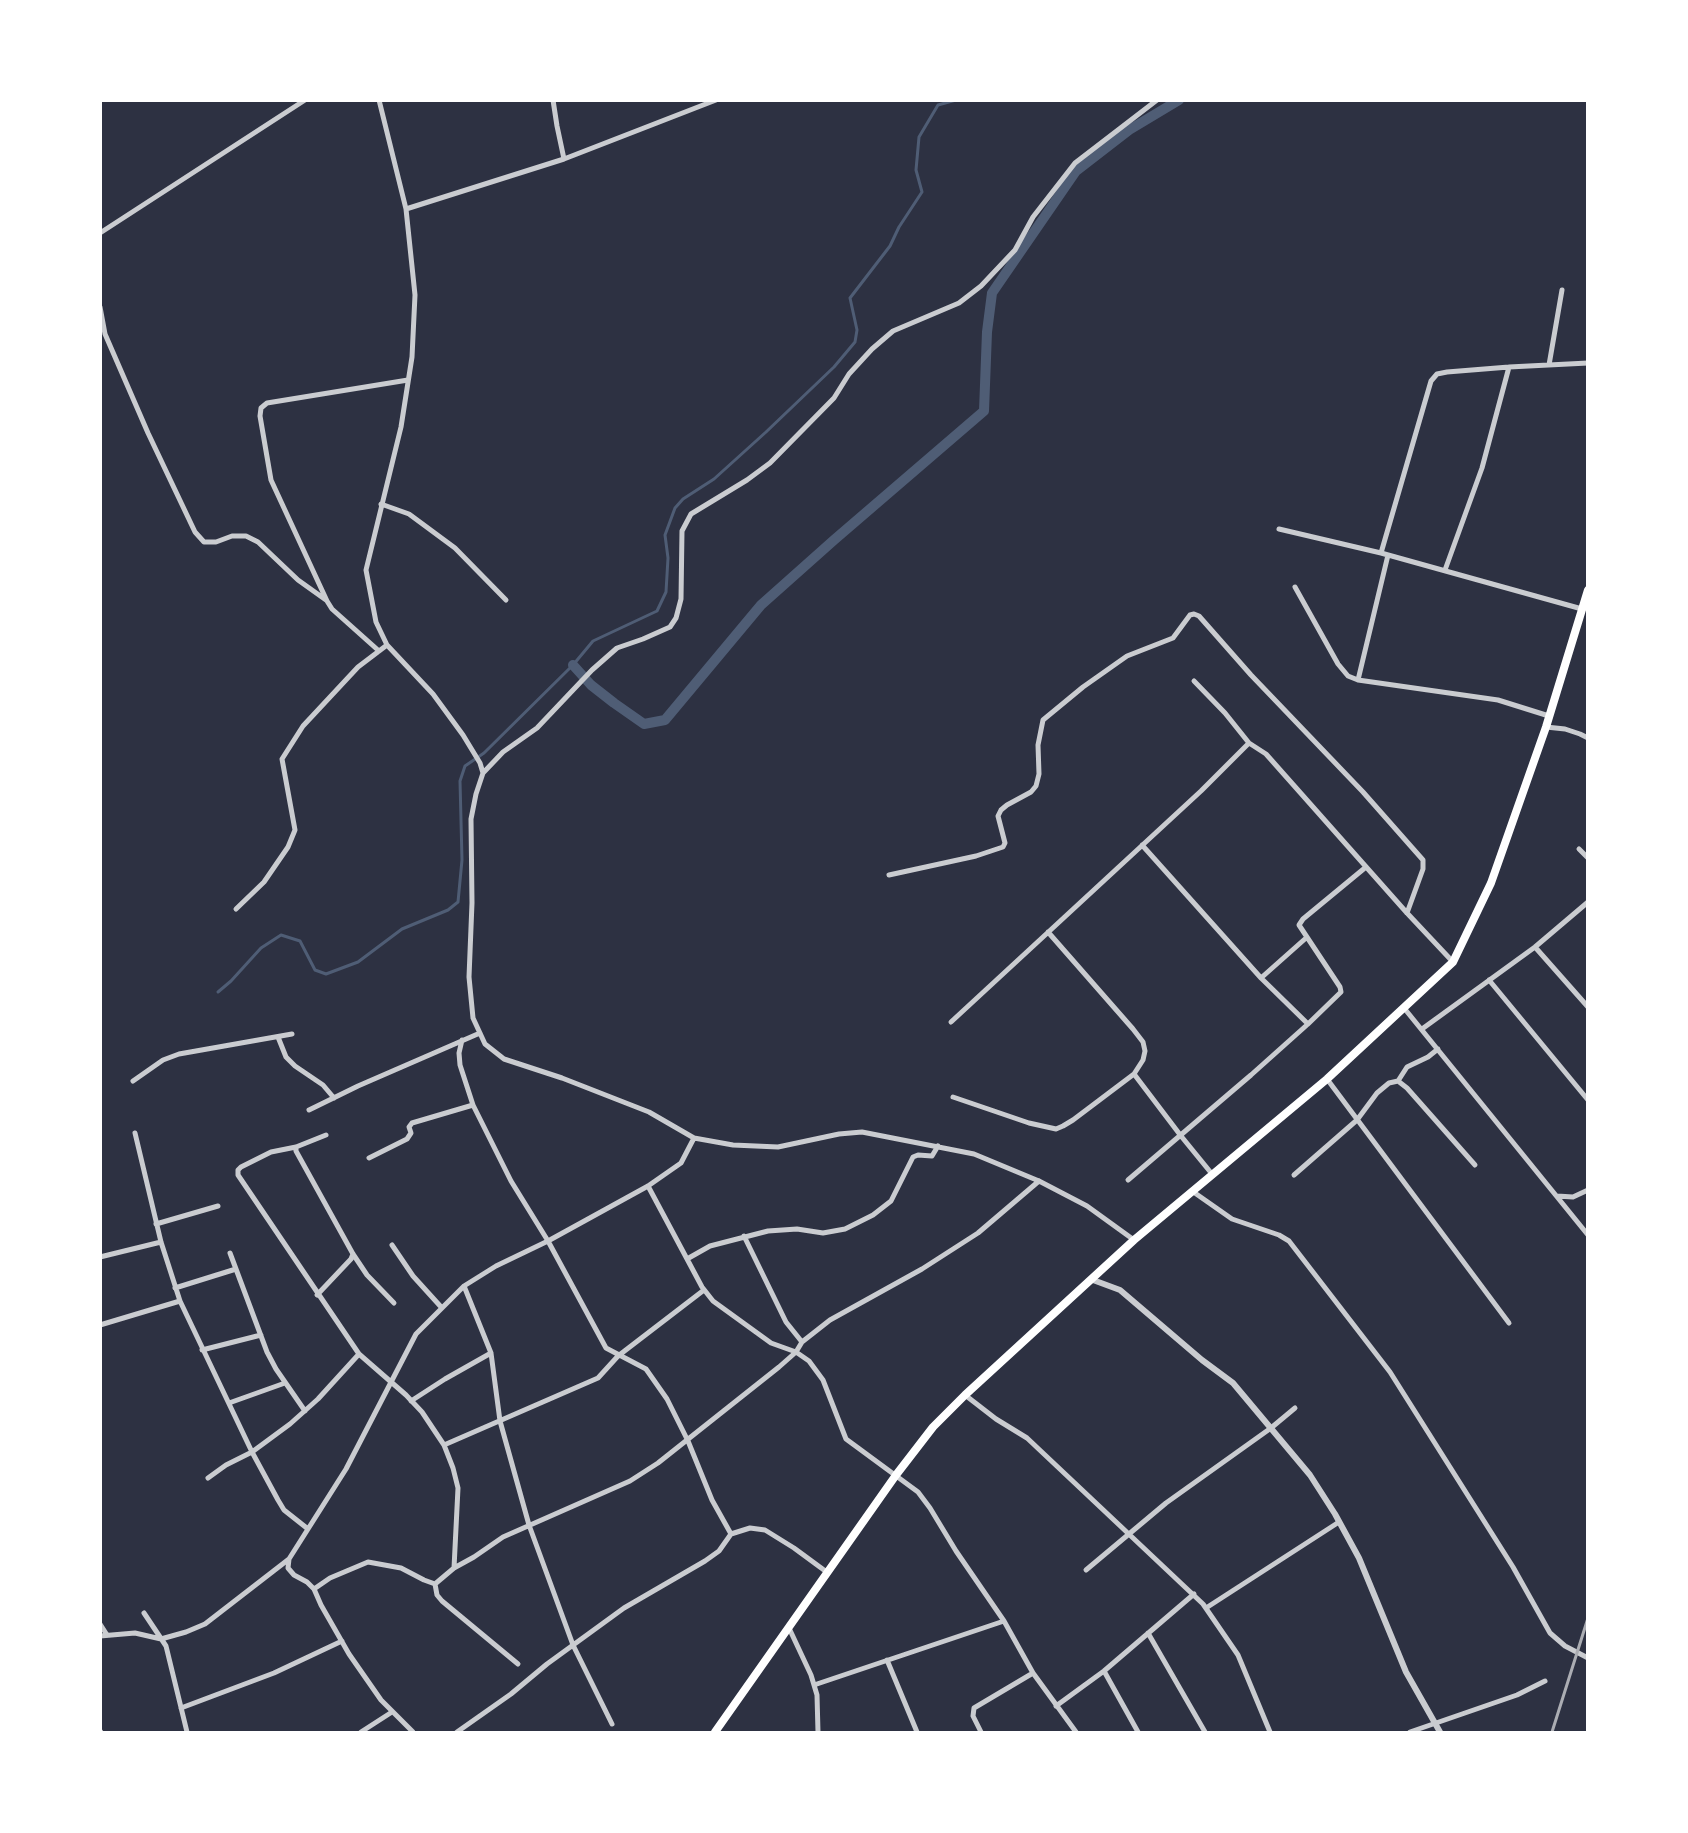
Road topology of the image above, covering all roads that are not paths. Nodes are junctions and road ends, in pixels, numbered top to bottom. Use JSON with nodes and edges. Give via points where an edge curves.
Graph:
{"nodes":[{"id":1,"x":305,"y":100,"type":"edge"},
{"id":2,"x":379,"y":100,"type":"edge"},
{"id":3,"x":554,"y":100,"type":"edge"},
{"id":4,"x":716,"y":100,"type":"edge"},
{"id":5,"x":1157,"y":100,"type":"edge"},
{"id":6,"x":564,"y":159,"type":"junction"},
{"id":7,"x":406,"y":209,"type":"junction"},
{"id":8,"x":100,"y":233,"type":"edge"},
{"id":9,"x":1562,"y":290,"type":"dead end"},
{"id":10,"x":100,"y":307,"type":"edge"},
{"id":11,"x":1587,"y":363,"type":"edge"},
{"id":12,"x":1549,"y":365,"type":"junction"},
{"id":13,"x":1509,"y":367,"type":"junction"},
{"id":14,"x":408,"y":380,"type":"junction"},
{"id":15,"x":381,"y":504,"type":"junction"},
{"id":16,"x":1280,"y":529,"type":"dead end"},
{"id":17,"x":1381,"y":553,"type":"junction"},
{"id":18,"x":1388,"y":555,"type":"junction"},
{"id":19,"x":1445,"y":570,"type":"junction"},
{"id":20,"x":1295,"y":587,"type":"dead end"},
{"id":21,"x":1587,"y":590,"type":"edge"},
{"id":22,"x":506,"y":600,"type":"dead end"},
{"id":23,"x":327,"y":601,"type":"junction"},
{"id":24,"x":1582,"y":609,"type":"junction"},
{"id":25,"x":387,"y":645,"type":"junction"},
{"id":26,"x":379,"y":651,"type":"junction"},
{"id":27,"x":1358,"y":680,"type":"junction"},
{"id":28,"x":1194,"y":681,"type":"dead end"},
{"id":29,"x":1549,"y":716,"type":"junction"},
{"id":30,"x":1546,"y":727,"type":"junction"},
{"id":31,"x":1587,"y":738,"type":"edge"},
{"id":32,"x":1249,"y":743,"type":"junction"},
{"id":33,"x":483,"y":773,"type":"junction"},
{"id":34,"x":1142,"y":845,"type":"junction"},
{"id":35,"x":1579,"y":849,"type":"dead end"},
{"id":36,"x":1587,"y":858,"type":"edge"},
{"id":37,"x":1366,"y":867,"type":"junction"},
{"id":38,"x":889,"y":875,"type":"dead end"},
{"id":39,"x":1587,"y":902,"type":"edge"},
{"id":40,"x":236,"y":909,"type":"dead end"},
{"id":41,"x":1407,"y":913,"type":"junction"},
{"id":42,"x":1048,"y":932,"type":"junction"},
{"id":43,"x":1306,"y":938,"type":"junction"},
{"id":44,"x":1535,"y":947,"type":"junction"},
{"id":45,"x":1453,"y":962,"type":"junction"},
{"id":46,"x":1261,"y":978,"type":"junction"},
{"id":47,"x":1489,"y":980,"type":"junction"},
{"id":48,"x":1404,"y":1008,"type":"junction"},
{"id":49,"x":1587,"y":1008,"type":"edge"},
{"id":50,"x":951,"y":1022,"type":"dead end"},
{"id":51,"x":1308,"y":1024,"type":"junction"},
{"id":52,"x":1422,"y":1029,"type":"junction"},
{"id":53,"x":480,"y":1033,"type":"junction"},
{"id":54,"x":292,"y":1034,"type":"dead end"},
{"id":55,"x":278,"y":1037,"type":"junction"},
{"id":56,"x":462,"y":1040,"type":"junction"},
{"id":57,"x":1438,"y":1049,"type":"junction"},
{"id":58,"x":1134,"y":1074,"type":"junction"},
{"id":59,"x":1327,"y":1079,"type":"junction"},
{"id":60,"x":1398,"y":1081,"type":"junction"},
{"id":61,"x":133,"y":1082,"type":"dead end"},
{"id":62,"x":953,"y":1097,"type":"dead end"},
{"id":63,"x":334,"y":1098,"type":"junction"},
{"id":64,"x":1587,"y":1100,"type":"edge"},
{"id":65,"x":473,"y":1105,"type":"junction"},
{"id":66,"x":309,"y":1110,"type":"dead end"},
{"id":67,"x":1357,"y":1120,"type":"junction"},
{"id":68,"x":135,"y":1133,"type":"dead end"},
{"id":69,"x":326,"y":1134,"type":"dead end"},
{"id":70,"x":1181,"y":1136,"type":"junction"},
{"id":71,"x":694,"y":1138,"type":"junction"},
{"id":72,"x":938,"y":1146,"type":"junction"},
{"id":73,"x":296,"y":1147,"type":"junction"},
{"id":74,"x":369,"y":1158,"type":"dead end"},
{"id":75,"x":1474,"y":1165,"type":"dead end"},
{"id":76,"x":1212,"y":1174,"type":"junction"},
{"id":77,"x":1294,"y":1175,"type":"dead end"},
{"id":78,"x":1128,"y":1180,"type":"dead end"},
{"id":79,"x":1039,"y":1181,"type":"junction"},
{"id":80,"x":648,"y":1186,"type":"junction"},
{"id":81,"x":1587,"y":1190,"type":"edge"},
{"id":82,"x":1192,"y":1191,"type":"junction"},
{"id":83,"x":1557,"y":1196,"type":"junction"},
{"id":84,"x":218,"y":1206,"type":"dead end"},
{"id":85,"x":156,"y":1224,"type":"junction"},
{"id":86,"x":1587,"y":1235,"type":"edge"},
{"id":87,"x":744,"y":1236,"type":"junction"},
{"id":88,"x":1134,"y":1240,"type":"junction"},
{"id":89,"x":548,"y":1241,"type":"junction"},
{"id":90,"x":160,"y":1242,"type":"junction"},
{"id":91,"x":392,"y":1245,"type":"dead end"},
{"id":92,"x":230,"y":1253,"type":"dead end"},
{"id":93,"x":353,"y":1254,"type":"junction"},
{"id":94,"x":100,"y":1257,"type":"edge"},
{"id":95,"x":687,"y":1259,"type":"junction"},
{"id":96,"x":236,"y":1269,"type":"junction"},
{"id":97,"x":1093,"y":1280,"type":"junction"},
{"id":98,"x":464,"y":1286,"type":"junction"},
{"id":99,"x":175,"y":1288,"type":"junction"},
{"id":100,"x":704,"y":1290,"type":"junction"},
{"id":101,"x":317,"y":1295,"type":"junction"},
{"id":102,"x":180,"y":1301,"type":"junction"},
{"id":103,"x":394,"y":1303,"type":"dead end"},
{"id":104,"x":442,"y":1308,"type":"junction"},
{"id":105,"x":1509,"y":1323,"type":"dead end"},
{"id":106,"x":100,"y":1325,"type":"edge"},
{"id":107,"x":261,"y":1335,"type":"junction"},
{"id":108,"x":802,"y":1342,"type":"junction"},
{"id":109,"x":202,"y":1350,"type":"junction"},
{"id":110,"x":796,"y":1352,"type":"junction"},
{"id":111,"x":491,"y":1353,"type":"junction"},
{"id":112,"x":359,"y":1354,"type":"junction"},
{"id":113,"x":618,"y":1356,"type":"junction"},
{"id":114,"x":392,"y":1382,"type":"junction"},
{"id":115,"x":285,"y":1383,"type":"junction"},
{"id":116,"x":965,"y":1395,"type":"junction"},
{"id":117,"x":411,"y":1401,"type":"junction"},
{"id":118,"x":229,"y":1403,"type":"junction"},
{"id":119,"x":1295,"y":1408,"type":"dead end"},
{"id":120,"x":305,"y":1411,"type":"junction"},
{"id":121,"x":500,"y":1421,"type":"junction"},
{"id":122,"x":1271,"y":1428,"type":"junction"},
{"id":123,"x":688,"y":1441,"type":"junction"},
{"id":124,"x":444,"y":1445,"type":"junction"},
{"id":125,"x":252,"y":1452,"type":"junction"},
{"id":126,"x":896,"y":1475,"type":"junction"},
{"id":127,"x":208,"y":1478,"type":"dead end"},
{"id":128,"x":1339,"y":1522,"type":"junction"},
{"id":129,"x":529,"y":1525,"type":"junction"},
{"id":130,"x":308,"y":1529,"type":"junction"},
{"id":131,"x":731,"y":1534,"type":"junction"},
{"id":132,"x":1131,"y":1534,"type":"junction"},
{"id":133,"x":289,"y":1558,"type":"junction"},
{"id":134,"x":454,"y":1568,"type":"junction"},
{"id":135,"x":1086,"y":1570,"type":"dead end"},
{"id":136,"x":828,"y":1573,"type":"junction"},
{"id":137,"x":435,"y":1584,"type":"junction"},
{"id":138,"x":314,"y":1589,"type":"junction"},
{"id":139,"x":1194,"y":1594,"type":"junction"},
{"id":140,"x":1206,"y":1608,"type":"junction"},
{"id":141,"x":144,"y":1613,"type":"dead end"},
{"id":142,"x":1004,"y":1621,"type":"junction"},
{"id":143,"x":100,"y":1624,"type":"edge"},
{"id":144,"x":789,"y":1628,"type":"junction"},
{"id":145,"x":1148,"y":1633,"type":"junction"},
{"id":146,"x":104,"y":1636,"type":"edge"},
{"id":147,"x":161,"y":1639,"type":"junction"},
{"id":148,"x":342,"y":1641,"type":"junction"},
{"id":149,"x":573,"y":1646,"type":"junction"},
{"id":150,"x":1587,"y":1658,"type":"edge"},
{"id":151,"x":887,"y":1660,"type":"junction"},
{"id":152,"x":518,"y":1664,"type":"dead end"},
{"id":153,"x":1104,"y":1671,"type":"junction"},
{"id":154,"x":1033,"y":1673,"type":"junction"},
{"id":155,"x":1545,"y":1681,"type":"dead end"},
{"id":156,"x":814,"y":1685,"type":"junction"},
{"id":157,"x":1056,"y":1706,"type":"junction"},
{"id":158,"x":181,"y":1708,"type":"junction"},
{"id":159,"x":392,"y":1712,"type":"junction"},
{"id":160,"x":612,"y":1724,"type":"dead end"},
{"id":161,"x":1435,"y":1724,"type":"junction"},
{"id":162,"x":187,"y":1732,"type":"edge"},
{"id":163,"x":361,"y":1732,"type":"edge"},
{"id":164,"x":413,"y":1732,"type":"edge"},
{"id":165,"x":457,"y":1732,"type":"edge"},
{"id":166,"x":715,"y":1732,"type":"edge"},
{"id":167,"x":818,"y":1732,"type":"edge"},
{"id":168,"x":917,"y":1732,"type":"edge"},
{"id":169,"x":981,"y":1732,"type":"edge"},
{"id":170,"x":1076,"y":1732,"type":"edge"},
{"id":171,"x":1138,"y":1732,"type":"edge"},
{"id":172,"x":1205,"y":1732,"type":"edge"},
{"id":173,"x":1270,"y":1732,"type":"edge"},
{"id":174,"x":1410,"y":1732,"type":"edge"},
{"id":175,"x":1440,"y":1732,"type":"edge"}],
"edges":[{"from":1,"to":8,"type":"street"},
{"from":2,"to":7,"type":"street"},
{"from":3,"to":6,"type":"street"},
{"from":4,"to":6,"type":"street"},
{"from":5,"to":33,"type":"street","via":[[1075,163],[1034,217],[1015,250],[981,286],[959,303],[893,331],[872,349],[834,398],[770,463],[691,514],[682,531],[681,599],[670,627],[618,648],[537,728],[503,752]]},
{"from":6,"to":7,"type":"street"},
{"from":7,"to":14,"type":"street","via":[[415,296]]},
{"from":9,"to":12,"type":"street"},
{"from":10,"to":23,"type":"street","via":[[105,334],[195,532],[204,542],[246,536],[258,542]]},
{"from":11,"to":12,"type":"street"},
{"from":12,"to":13,"type":"street"},
{"from":13,"to":17,"type":"street","via":[[1447,372],[1437,374],[1431,381]]},
{"from":13,"to":19,"type":"street","via":[[1482,468]]},
{"from":14,"to":15,"type":"street"},
{"from":14,"to":23,"type":"street","via":[[267,402],[261,408],[271,480]]},
{"from":15,"to":22,"type":"street","via":[[409,514],[455,548]]},
{"from":15,"to":25,"type":"street","via":[[366,570],[376,622]]},
{"from":16,"to":17,"type":"street"},
{"from":17,"to":18,"type":"street"},
{"from":18,"to":19,"type":"street"},
{"from":18,"to":27,"type":"street"},
{"from":19,"to":24,"type":"street"},
{"from":20,"to":27,"type":"street","via":[[1338,664],[1348,676]]},
{"from":21,"to":24,"type":"highway"},
{"from":23,"to":26,"type":"street"},
{"from":24,"to":29,"type":"highway"},
{"from":25,"to":26,"type":"street"},
{"from":25,"to":33,"type":"street","via":[[433,694],[471,748]]},
{"from":26,"to":40,"type":"street","via":[[358,667],[303,726],[282,759],[295,830],[264,882]]},
{"from":27,"to":29,"type":"street","via":[[1498,700]]},
{"from":28,"to":32,"type":"street"},
{"from":29,"to":30,"type":"highway"},
{"from":30,"to":31,"type":"street"},
{"from":30,"to":45,"type":"highway","via":[[1491,883]]},
{"from":32,"to":34,"type":"street"},
{"from":32,"to":37,"type":"street","via":[[1266,754]]},
{"from":33,"to":53,"type":"street","via":[[471,819],[469,977],[473,1018]]},
{"from":34,"to":42,"type":"street"},
{"from":34,"to":46,"type":"street"},
{"from":35,"to":36,"type":"street"},
{"from":37,"to":41,"type":"street"},
{"from":37,"to":43,"type":"street","via":[[1302,919],[1299,925]]},
{"from":38,"to":41,"type":"street","via":[[1003,848],[998,816],[1007,804],[1036,786],[1043,720],[1127,656],[1173,638],[1194,614],[1422,860],[1423,869]]},
{"from":39,"to":44,"type":"street"},
{"from":41,"to":45,"type":"street"},
{"from":42,"to":50,"type":"street"},
{"from":42,"to":58,"type":"street","via":[[1143,1042],[1143,1060]]},
{"from":43,"to":46,"type":"street"},
{"from":43,"to":51,"type":"street","via":[[1341,992]]},
{"from":44,"to":47,"type":"street"},
{"from":44,"to":49,"type":"street"},
{"from":45,"to":48,"type":"highway"},
{"from":46,"to":51,"type":"street"},
{"from":47,"to":52,"type":"street"},
{"from":47,"to":64,"type":"street"},
{"from":48,"to":52,"type":"street"},
{"from":48,"to":59,"type":"highway"},
{"from":51,"to":70,"type":"street"},
{"from":52,"to":57,"type":"street"},
{"from":53,"to":56,"type":"street"},
{"from":53,"to":71,"type":"street","via":[[485,1044],[504,1059],[649,1112]]},
{"from":54,"to":55,"type":"street"},
{"from":55,"to":61,"type":"street","via":[[179,1054],[163,1060]]},
{"from":55,"to":63,"type":"street","via":[[286,1057],[323,1084]]},
{"from":56,"to":63,"type":"street"},
{"from":56,"to":65,"type":"street","via":[[460,1065]]},
{"from":57,"to":60,"type":"street","via":[[1407,1067]]},
{"from":57,"to":83,"type":"street"},
{"from":58,"to":62,"type":"street","via":[[1056,1129]]},
{"from":58,"to":70,"type":"street"},
{"from":59,"to":67,"type":"street"},
{"from":59,"to":76,"type":"highway"},
{"from":60,"to":67,"type":"street","via":[[1377,1093]]},
{"from":60,"to":75,"type":"street"},
{"from":63,"to":66,"type":"street"},
{"from":65,"to":74,"type":"street","via":[[412,1124],[407,1139]]},
{"from":65,"to":89,"type":"street"},
{"from":67,"to":77,"type":"street"},
{"from":67,"to":105,"type":"street"},
{"from":68,"to":85,"type":"street"},
{"from":69,"to":73,"type":"street"},
{"from":70,"to":76,"type":"street"},
{"from":70,"to":78,"type":"street"},
{"from":71,"to":72,"type":"street","via":[[778,1147],[862,1132]]},
{"from":71,"to":80,"type":"street","via":[[681,1163]]},
{"from":72,"to":79,"type":"street","via":[[974,1154]]},
{"from":72,"to":87,"type":"street","via":[[932,1156],[914,1157],[891,1201],[845,1228],[823,1233],[797,1229]]},
{"from":73,"to":93,"type":"street"},
{"from":73,"to":101,"type":"street","via":[[271,1152],[237,1172]]},
{"from":76,"to":82,"type":"highway"},
{"from":79,"to":88,"type":"street","via":[[1087,1206]]},
{"from":79,"to":108,"type":"street","via":[[978,1233],[830,1320]]},
{"from":80,"to":89,"type":"street"},
{"from":80,"to":95,"type":"street"},
{"from":81,"to":83,"type":"street","via":[[1573,1197]]},
{"from":82,"to":88,"type":"highway"},
{"from":82,"to":150,"type":"street","via":[[1232,1219],[1289,1241],[1390,1372],[1550,1633]]},
{"from":83,"to":86,"type":"street"},
{"from":84,"to":85,"type":"street"},
{"from":85,"to":90,"type":"street"},
{"from":87,"to":95,"type":"street","via":[[710,1246]]},
{"from":87,"to":108,"type":"street","via":[[786,1322]]},
{"from":88,"to":97,"type":"highway"},
{"from":89,"to":98,"type":"street"},
{"from":89,"to":113,"type":"street","via":[[595,1331],[606,1348]]},
{"from":90,"to":94,"type":"street"},
{"from":90,"to":99,"type":"street"},
{"from":91,"to":104,"type":"street"},
{"from":92,"to":96,"type":"street"},
{"from":93,"to":101,"type":"street"},
{"from":93,"to":103,"type":"street"},
{"from":95,"to":100,"type":"street"},
{"from":96,"to":99,"type":"street"},
{"from":96,"to":107,"type":"street"},
{"from":97,"to":116,"type":"highway"},
{"from":97,"to":122,"type":"street","via":[[1120,1290],[1233,1383]]},
{"from":98,"to":104,"type":"street"},
{"from":98,"to":111,"type":"street"},
{"from":99,"to":102,"type":"street"},
{"from":100,"to":110,"type":"street","via":[[713,1301],[771,1343]]},
{"from":100,"to":113,"type":"street"},
{"from":101,"to":112,"type":"street"},
{"from":102,"to":106,"type":"street"},
{"from":102,"to":109,"type":"street"},
{"from":104,"to":114,"type":"street","via":[[416,1334]]},
{"from":107,"to":109,"type":"street"},
{"from":107,"to":115,"type":"street"},
{"from":108,"to":110,"type":"street"},
{"from":109,"to":118,"type":"street"},
{"from":110,"to":123,"type":"street"},
{"from":110,"to":126,"type":"street","via":[[809,1361],[823,1380],[846,1439]]},
{"from":111,"to":117,"type":"street"},
{"from":111,"to":121,"type":"street"},
{"from":112,"to":114,"type":"street"},
{"from":112,"to":120,"type":"street"},
{"from":113,"to":121,"type":"street","via":[[598,1378]]},
{"from":113,"to":123,"type":"street","via":[[646,1369],[668,1399]]},
{"from":114,"to":117,"type":"street"},
{"from":114,"to":130,"type":"street","via":[[346,1469]]},
{"from":115,"to":118,"type":"street"},
{"from":115,"to":120,"type":"street"},
{"from":116,"to":126,"type":"highway","via":[[933,1427]]},
{"from":116,"to":132,"type":"street","via":[[1028,1438]]},
{"from":117,"to":124,"type":"street"},
{"from":118,"to":125,"type":"street"},
{"from":119,"to":122,"type":"street"},
{"from":120,"to":125,"type":"street"},
{"from":121,"to":124,"type":"street"},
{"from":121,"to":129,"type":"street"},
{"from":122,"to":128,"type":"street","via":[[1310,1475]]},
{"from":122,"to":132,"type":"street","via":[[1166,1503]]},
{"from":123,"to":129,"type":"street","via":[[630,1481]]},
{"from":123,"to":131,"type":"street"},
{"from":124,"to":134,"type":"street","via":[[458,1488]]},
{"from":125,"to":127,"type":"street"},
{"from":125,"to":130,"type":"street","via":[[284,1510]]},
{"from":126,"to":136,"type":"highway"},
{"from":126,"to":142,"type":"street","via":[[918,1492],[930,1508]]},
{"from":128,"to":140,"type":"street"},
{"from":128,"to":161,"type":"street","via":[[1359,1558],[1406,1672]]},
{"from":129,"to":134,"type":"street"},
{"from":129,"to":149,"type":"street"},
{"from":130,"to":133,"type":"street"},
{"from":131,"to":136,"type":"street","via":[[750,1528],[765,1530]]},
{"from":131,"to":149,"type":"street","via":[[719,1551],[705,1561],[624,1608]]},
{"from":132,"to":135,"type":"street"},
{"from":132,"to":139,"type":"street"},
{"from":133,"to":138,"type":"street","via":[[288,1568]]},
{"from":133,"to":147,"type":"street","via":[[205,1624]]},
{"from":134,"to":137,"type":"street"},
{"from":136,"to":144,"type":"highway"},
{"from":137,"to":138,"type":"street","via":[[400,1568],[368,1562]]},
{"from":137,"to":152,"type":"street","via":[[442,1601]]},
{"from":138,"to":148,"type":"street"},
{"from":139,"to":140,"type":"street"},
{"from":139,"to":145,"type":"street"},
{"from":140,"to":173,"type":"street","via":[[1238,1655]]},
{"from":141,"to":147,"type":"street"},
{"from":142,"to":151,"type":"street"},
{"from":142,"to":154,"type":"street"},
{"from":143,"to":146,"type":"street"},
{"from":144,"to":156,"type":"street"},
{"from":144,"to":166,"type":"highway"},
{"from":145,"to":153,"type":"street"},
{"from":145,"to":172,"type":"street"},
{"from":146,"to":147,"type":"street","via":[[135,1633]]},
{"from":147,"to":158,"type":"street"},
{"from":148,"to":158,"type":"street","via":[[274,1673]]},
{"from":148,"to":159,"type":"street"},
{"from":149,"to":160,"type":"street"},
{"from":149,"to":165,"type":"street"},
{"from":151,"to":156,"type":"street"},
{"from":151,"to":168,"type":"street"},
{"from":153,"to":157,"type":"street"},
{"from":153,"to":171,"type":"street"},
{"from":154,"to":157,"type":"street"},
{"from":154,"to":169,"type":"street","via":[[974,1708],[973,1716]]},
{"from":155,"to":161,"type":"street"},
{"from":156,"to":167,"type":"street"},
{"from":157,"to":170,"type":"street"},
{"from":158,"to":162,"type":"street"},
{"from":159,"to":163,"type":"street"},
{"from":159,"to":164,"type":"street"},
{"from":161,"to":174,"type":"street"},
{"from":161,"to":175,"type":"street"}]}
